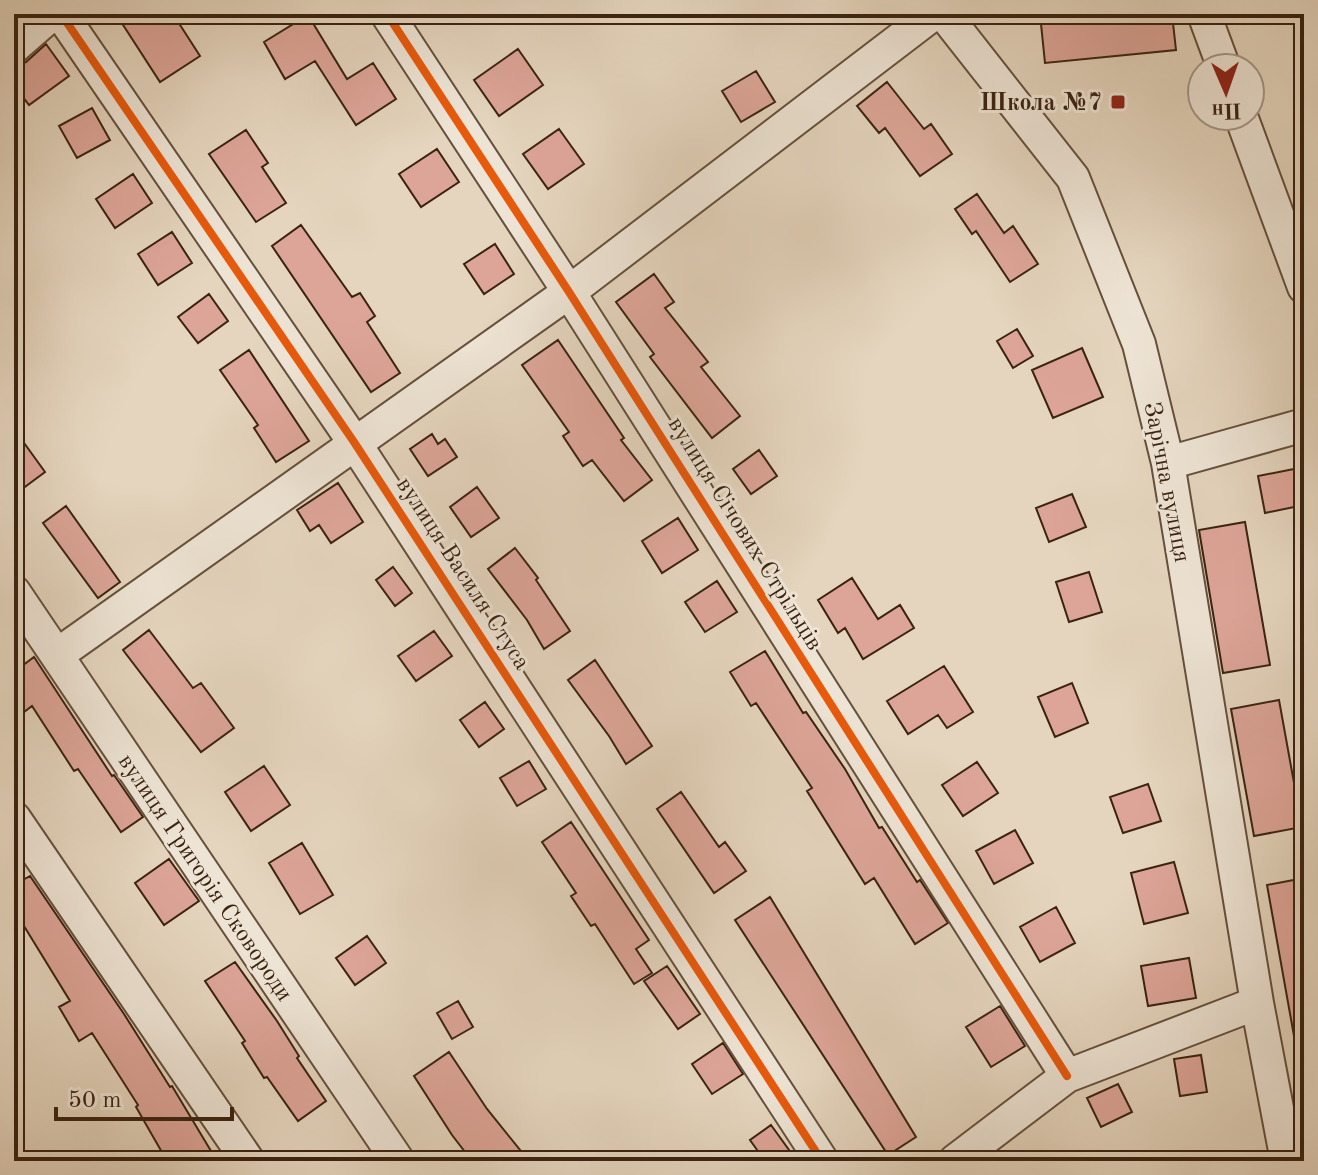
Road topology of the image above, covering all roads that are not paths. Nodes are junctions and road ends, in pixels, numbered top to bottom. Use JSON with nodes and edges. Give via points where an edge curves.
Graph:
{"nodes":[{"id":1,"x":52,"y":14,"type":"edge"},
{"id":2,"x":61,"y":14,"type":"edge"},
{"id":3,"x":387,"y":14,"type":"edge"},
{"id":4,"x":933,"y":14,"type":"edge"},
{"id":5,"x":944,"y":14,"type":"edge"},
{"id":6,"x":1204,"y":14,"type":"edge"},
{"id":7,"x":14,"y":47,"type":"edge"},
{"id":8,"x":1218,"y":52,"type":"edge"},
{"id":9,"x":1247,"y":132,"type":"edge"},
{"id":10,"x":1304,"y":287,"type":"edge"},
{"id":11,"x":569,"y":292,"type":"junction"},
{"id":12,"x":1304,"y":425,"type":"edge"},
{"id":13,"x":354,"y":442,"type":"junction"},
{"id":14,"x":1168,"y":463,"type":"junction"},
{"id":15,"x":14,"y":592,"type":"edge"},
{"id":16,"x":57,"y":655,"type":"junction"},
{"id":17,"x":14,"y":818,"type":"edge"},
{"id":18,"x":1257,"y":1003,"type":"junction"},
{"id":19,"x":1067,"y":1076,"type":"junction"},
{"id":20,"x":248,"y":1161,"type":"edge"},
{"id":21,"x":398,"y":1161,"type":"edge"},
{"id":22,"x":822,"y":1161,"type":"edge"},
{"id":23,"x":955,"y":1161,"type":"edge"},
{"id":24,"x":1287,"y":1161,"type":"edge"}],
"edges":[{"from":1,"to":7,"type":"street"},
{"from":2,"to":13,"type":"street","name":"вулиця Василя Стуса"},
{"from":3,"to":11,"type":"street","name":"вулиця Січових Стрільців"},
{"from":4,"to":11,"type":"street"},
{"from":5,"to":14,"type":"street","name":"Зарічна вулиця","via":[[1073,178],[1139,344]]},
{"from":6,"to":8,"type":"street"},
{"from":9,"to":10,"type":"street"},
{"from":11,"to":13,"type":"street"},
{"from":11,"to":19,"type":"street","name":"вулиця Січових Стрільців"},
{"from":12,"to":14,"type":"street"},
{"from":13,"to":16,"type":"street"},
{"from":13,"to":22,"type":"street","name":"вулиця Василя Стуса"},
{"from":14,"to":18,"type":"street","name":"Зарічна вулиця"},
{"from":15,"to":16,"type":"street","name":"вулиця Григорія Сковороди"},
{"from":16,"to":21,"type":"street","name":"вулиця Григорія Сковороди"},
{"from":17,"to":20,"type":"street"},
{"from":18,"to":19,"type":"street"},
{"from":18,"to":24,"type":"street","name":"Зарічна вулиця"},
{"from":19,"to":23,"type":"street"}]}
